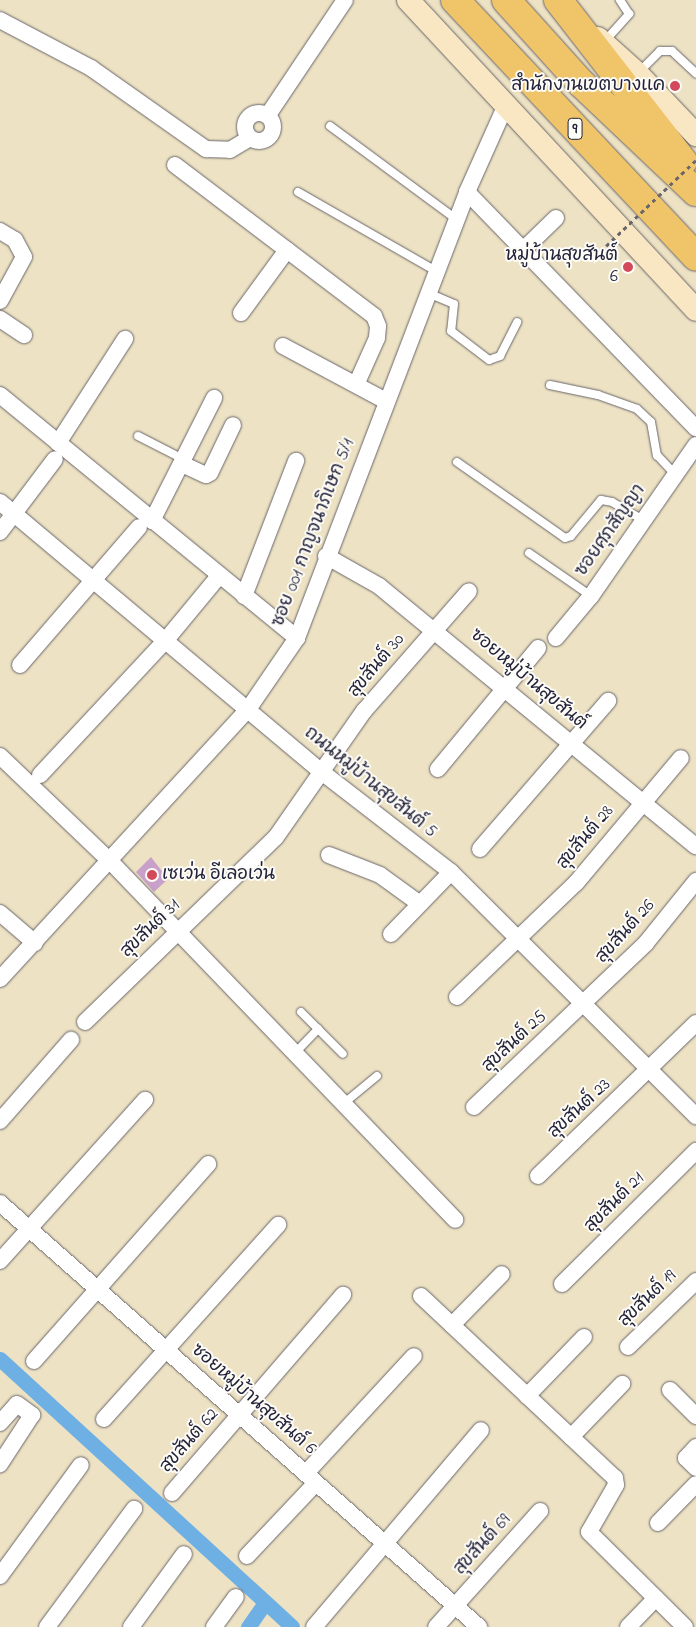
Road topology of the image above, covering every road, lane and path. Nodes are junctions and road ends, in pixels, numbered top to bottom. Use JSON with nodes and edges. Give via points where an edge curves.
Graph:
{"nodes":[{"id":1,"x":345,"y":0,"type":"edge"},
{"id":2,"x":396,"y":0,"type":"edge"},
{"id":3,"x":408,"y":0,"type":"edge"},
{"id":4,"x":455,"y":0,"type":"edge"},
{"id":5,"x":506,"y":0,"type":"edge"},
{"id":6,"x":559,"y":0,"type":"edge"},
{"id":7,"x":620,"y":0,"type":"edge"},
{"id":8,"x":0,"y":20,"type":"edge"},
{"id":9,"x":429,"y":24,"type":"junction"},
{"id":10,"x":603,"y":43,"type":"junction"},
{"id":11,"x":638,"y":73,"type":"junction"},
{"id":12,"x":696,"y":73,"type":"edge"},
{"id":13,"x":505,"y":107,"type":"junction"},
{"id":14,"x":330,"y":126,"type":"dead end"},
{"id":15,"x":696,"y":135,"type":"edge"},
{"id":16,"x":696,"y":160,"type":"edge"},
{"id":17,"x":175,"y":165,"type":"dead end"},
{"id":18,"x":696,"y":177,"type":"edge"},
{"id":19,"x":298,"y":192,"type":"dead end"},
{"id":20,"x":467,"y":192,"type":"junction"},
{"id":21,"x":696,"y":192,"type":"edge"},
{"id":22,"x":556,"y":218,"type":"dead end"},
{"id":23,"x":456,"y":219,"type":"junction"},
{"id":24,"x":0,"y":231,"type":"edge"},
{"id":25,"x":606,"y":246,"type":"dead end"},
{"id":26,"x":287,"y":250,"type":"junction"},
{"id":27,"x":523,"y":250,"type":"junction"},
{"id":28,"x":696,"y":257,"type":"edge"},
{"id":29,"x":436,"y":271,"type":"junction"},
{"id":30,"x":428,"y":293,"type":"junction"},
{"id":31,"x":0,"y":301,"type":"edge"},
{"id":32,"x":696,"y":310,"type":"edge"},
{"id":33,"x":241,"y":313,"type":"dead end"},
{"id":34,"x":0,"y":319,"type":"edge"},
{"id":35,"x":517,"y":322,"type":"dead end"},
{"id":36,"x":24,"y":335,"type":"dead end"},
{"id":37,"x":124,"y":339,"type":"dead end"},
{"id":38,"x":283,"y":346,"type":"dead end"},
{"id":39,"x":356,"y":384,"type":"junction"},
{"id":40,"x":550,"y":385,"type":"dead end"},
{"id":41,"x":0,"y":395,"type":"edge"},
{"id":42,"x":214,"y":398,"type":"dead end"},
{"id":43,"x":386,"y":401,"type":"junction"},
{"id":44,"x":233,"y":425,"type":"dead end"},
{"id":45,"x":696,"y":428,"type":"edge"},
{"id":46,"x":138,"y":436,"type":"dead end"},
{"id":47,"x":696,"y":445,"type":"edge"},
{"id":48,"x":56,"y":451,"type":"junction"},
{"id":49,"x":183,"y":461,"type":"junction"},
{"id":50,"x":296,"y":461,"type":"dead end"},
{"id":51,"x":456,"y":462,"type":"dead end"},
{"id":52,"x":676,"y":474,"type":"junction"},
{"id":53,"x":0,"y":502,"type":"edge"},
{"id":54,"x":15,"y":514,"type":"junction"},
{"id":55,"x":643,"y":520,"type":"junction"},
{"id":56,"x":146,"y":524,"type":"junction"},
{"id":57,"x":0,"y":532,"type":"edge"},
{"id":58,"x":529,"y":553,"type":"dead end"},
{"id":59,"x":326,"y":556,"type":"junction"},
{"id":60,"x":219,"y":576,"type":"junction"},
{"id":61,"x":96,"y":579,"type":"junction"},
{"id":62,"x":469,"y":591,"type":"dead end"},
{"id":63,"x":244,"y":596,"type":"junction"},
{"id":64,"x":591,"y":596,"type":"junction"},
{"id":65,"x":434,"y":629,"type":"junction"},
{"id":66,"x":297,"y":638,"type":"junction"},
{"id":67,"x":556,"y":638,"type":"dead end"},
{"id":68,"x":166,"y":640,"type":"junction"},
{"id":69,"x":538,"y":648,"type":"dead end"},
{"id":70,"x":20,"y":664,"type":"dead end"},
{"id":71,"x":505,"y":687,"type":"junction"},
{"id":72,"x":608,"y":701,"type":"dead end"},
{"id":73,"x":249,"y":708,"type":"junction"},
{"id":74,"x":572,"y":743,"type":"junction"},
{"id":75,"x":0,"y":756,"type":"edge"},
{"id":76,"x":681,"y":758,"type":"dead end"},
{"id":77,"x":438,"y":769,"type":"dead end"},
{"id":78,"x":323,"y":773,"type":"junction"},
{"id":79,"x":40,"y":775,"type":"dead end"},
{"id":80,"x":642,"y":802,"type":"junction"},
{"id":81,"x":696,"y":846,"type":"edge"},
{"id":82,"x":480,"y":849,"type":"dead end"},
{"id":83,"x":329,"y":855,"type":"dead end"},
{"id":84,"x":110,"y":862,"type":"junction"},
{"id":85,"x":450,"y":872,"type":"junction"},
{"id":86,"x":696,"y":881,"type":"edge"},
{"id":87,"x":420,"y":904,"type":"junction"},
{"id":88,"x":0,"y":913,"type":"edge"},
{"id":89,"x":176,"y":932,"type":"junction"},
{"id":90,"x":391,"y":934,"type":"dead end"},
{"id":91,"x":519,"y":940,"type":"junction"},
{"id":92,"x":35,"y":943,"type":"junction"},
{"id":93,"x":0,"y":979,"type":"edge"},
{"id":94,"x":457,"y":997,"type":"dead end"},
{"id":95,"x":583,"y":1006,"type":"junction"},
{"id":96,"x":301,"y":1012,"type":"dead end"},
{"id":97,"x":85,"y":1022,"type":"dead end"},
{"id":98,"x":696,"y":1023,"type":"edge"},
{"id":99,"x":318,"y":1029,"type":"junction"},
{"id":100,"x":71,"y":1040,"type":"dead end"},
{"id":101,"x":294,"y":1054,"type":"junction"},
{"id":102,"x":343,"y":1054,"type":"dead end"},
{"id":103,"x":650,"y":1070,"type":"junction"},
{"id":104,"x":377,"y":1076,"type":"dead end"},
{"id":105,"x":145,"y":1100,"type":"dead end"},
{"id":106,"x":342,"y":1104,"type":"junction"},
{"id":107,"x":474,"y":1107,"type":"dead end"},
{"id":108,"x":696,"y":1116,"type":"edge"},
{"id":109,"x":0,"y":1121,"type":"edge"},
{"id":110,"x":696,"y":1151,"type":"edge"},
{"id":111,"x":208,"y":1164,"type":"dead end"},
{"id":112,"x":538,"y":1176,"type":"dead end"},
{"id":113,"x":0,"y":1204,"type":"edge"},
{"id":114,"x":455,"y":1220,"type":"dead end"},
{"id":115,"x":278,"y":1225,"type":"dead end"},
{"id":116,"x":29,"y":1230,"type":"junction"},
{"id":117,"x":0,"y":1261,"type":"edge"},
{"id":118,"x":502,"y":1274,"type":"dead end"},
{"id":119,"x":696,"y":1281,"type":"edge"},
{"id":120,"x":562,"y":1284,"type":"dead end"},
{"id":121,"x":97,"y":1290,"type":"junction"},
{"id":122,"x":343,"y":1295,"type":"dead end"},
{"id":123,"x":421,"y":1296,"type":"dead end"},
{"id":124,"x":452,"y":1325,"type":"junction"},
{"id":125,"x":584,"y":1336,"type":"dead end"},
{"id":126,"x":628,"y":1347,"type":"dead end"},
{"id":127,"x":166,"y":1352,"type":"junction"},
{"id":128,"x":414,"y":1356,"type":"dead end"},
{"id":129,"x":34,"y":1362,"type":"dead end"},
{"id":130,"x":622,"y":1384,"type":"dead end"},
{"id":131,"x":670,"y":1390,"type":"dead end"},
{"id":132,"x":527,"y":1396,"type":"junction"},
{"id":133,"x":239,"y":1416,"type":"junction"},
{"id":134,"x":696,"y":1416,"type":"edge"},
{"id":135,"x":104,"y":1419,"type":"dead end"},
{"id":136,"x":0,"y":1423,"type":"edge"},
{"id":137,"x":481,"y":1430,"type":"dead end"},
{"id":138,"x":571,"y":1437,"type":"junction"},
{"id":139,"x":696,"y":1447,"type":"edge"},
{"id":140,"x":0,"y":1464,"type":"edge"},
{"id":141,"x":81,"y":1465,"type":"dead end"},
{"id":142,"x":696,"y":1468,"type":"edge"},
{"id":143,"x":311,"y":1478,"type":"junction"},
{"id":144,"x":696,"y":1484,"type":"edge"},
{"id":145,"x":172,"y":1493,"type":"dead end"},
{"id":146,"x":134,"y":1509,"type":"dead end"},
{"id":147,"x":540,"y":1511,"type":"dead end"},
{"id":148,"x":658,"y":1523,"type":"dead end"},
{"id":149,"x":384,"y":1541,"type":"junction"},
{"id":150,"x":184,"y":1554,"type":"dead end"},
{"id":151,"x":247,"y":1556,"type":"dead end"},
{"id":152,"x":0,"y":1576,"type":"edge"},
{"id":153,"x":236,"y":1597,"type":"dead end"},
{"id":154,"x":656,"y":1598,"type":"junction"},
{"id":155,"x":455,"y":1606,"type":"junction"},
{"id":156,"x":47,"y":1627,"type":"edge"},
{"id":157,"x":131,"y":1627,"type":"edge"},
{"id":158,"x":214,"y":1627,"type":"edge"},
{"id":159,"x":314,"y":1627,"type":"edge"},
{"id":160,"x":436,"y":1627,"type":"edge"},
{"id":161,"x":479,"y":1627,"type":"edge"},
{"id":162,"x":628,"y":1627,"type":"edge"},
{"id":163,"x":685,"y":1627,"type":"edge"}],
"edges":[{"from":1,"to":8,"type":"street","via":[[268,115],[258,113],[250,116],[245,125],[250,138],[230,150],[206,149],[91,68]]},
{"from":2,"to":9,"type":"main road"},
{"from":3,"to":9,"type":"main road"},
{"from":4,"to":28,"type":"highway","number":"9"},
{"from":5,"to":21,"type":"highway","number":"9","via":[[582,84]]},
{"from":6,"to":10,"type":"main road"},
{"from":6,"to":18,"type":"highway"},
{"from":7,"to":10,"type":"lane","via":[[629,14]]},
{"from":9,"to":13,"type":"main road"},
{"from":10,"to":11,"type":"main road"},
{"from":11,"to":12,"type":"lane","via":[[660,51],[672,51]]},
{"from":11,"to":15,"type":"main road"},
{"from":13,"to":20,"type":"street","name":"ซอย 001 กาญจนาภิเษก 5/1"},
{"from":13,"to":32,"type":"main road"},
{"from":14,"to":23,"type":"lane"},
{"from":16,"to":25,"type":"path","bridge":true},
{"from":17,"to":26,"type":"street"},
{"from":19,"to":29,"type":"lane"},
{"from":20,"to":23,"type":"street","name":"ซอย 001 กาญจนาภิเษก 5/1"},
{"from":20,"to":27,"type":"street"},
{"from":22,"to":27,"type":"street"},
{"from":23,"to":29,"type":"street","name":"ซอย 001 กาญจนาภิเษก 5/1"},
{"from":24,"to":31,"type":"street","via":[[15,240],[24,257]]},
{"from":26,"to":33,"type":"street"},
{"from":26,"to":39,"type":"street","via":[[374,316],[378,326],[377,338]]},
{"from":27,"to":45,"type":"street"},
{"from":29,"to":30,"type":"street","name":"ซอย 001 กาญจนาภิเษก 5/1"},
{"from":30,"to":35,"type":"lane","via":[[454,304],[451,331],[489,360],[500,356]]},
{"from":30,"to":43,"type":"street","name":"ซอย 001 กาญจนาภิเษก 5/1"},
{"from":34,"to":36,"type":"street"},
{"from":37,"to":48,"type":"street"},
{"from":38,"to":39,"type":"street"},
{"from":39,"to":43,"type":"street"},
{"from":40,"to":52,"type":"lane","via":[[598,395],[637,409],[651,422],[657,455]]},
{"from":41,"to":48,"type":"street"},
{"from":42,"to":49,"type":"street"},
{"from":43,"to":59,"type":"street","name":"ซอย 001 กาญจนาภิเษก 5/1"},
{"from":44,"to":49,"type":"street","via":[[210,473],[206,475]]},
{"from":46,"to":49,"type":"lane"},
{"from":47,"to":52,"type":"street","name":"ซอยศุภสัญญา"},
{"from":48,"to":54,"type":"street"},
{"from":48,"to":56,"type":"street"},
{"from":49,"to":56,"type":"street"},
{"from":50,"to":63,"type":"street"},
{"from":51,"to":55,"type":"lane","via":[[565,538],[571,536],[601,500],[612,502]]},
{"from":52,"to":55,"type":"street","name":"ซอยศุภสัญญา"},
{"from":53,"to":54,"type":"street","name":"ถนนหมู่บ้านสุขสันต์ 5"},
{"from":54,"to":57,"type":"street"},
{"from":54,"to":61,"type":"street","name":"ถนนหมู่บ้านสุขสันต์ 5"},
{"from":55,"to":64,"type":"street","name":"ซอยศุภสัญญา"},
{"from":56,"to":60,"type":"street"},
{"from":56,"to":61,"type":"street"},
{"from":58,"to":64,"type":"lane"},
{"from":59,"to":65,"type":"street","name":"ซอยหมู่บ้านสุขสันต์","via":[[380,586]]},
{"from":59,"to":66,"type":"street","name":"ซอย 001 กาญจนาภิเษก 5/1"},
{"from":60,"to":63,"type":"street"},
{"from":60,"to":68,"type":"street"},
{"from":61,"to":68,"type":"street","name":"ถนนหมู่บ้านสุขสันต์ 5"},
{"from":61,"to":70,"type":"street"},
{"from":62,"to":65,"type":"street","name":"สุขสันต์ 30"},
{"from":63,"to":66,"type":"street"},
{"from":64,"to":67,"type":"street","name":"ซอยศุภสัญญา"},
{"from":65,"to":71,"type":"street","name":"ซอยหมู่บ้านสุขสันต์"},
{"from":65,"to":78,"type":"street","name":"สุขสันต์ 30","via":[[364,712]]},
{"from":66,"to":73,"type":"street","name":"ซอย 001 กาญจนาภิเษก 5/1"},
{"from":68,"to":73,"type":"street","name":"ถนนหมู่บ้านสุขสันต์ 5"},
{"from":68,"to":79,"type":"street"},
{"from":69,"to":71,"type":"street"},
{"from":71,"to":74,"type":"street","name":"ซอยหมู่บ้านสุขสันต์"},
{"from":71,"to":77,"type":"street"},
{"from":72,"to":74,"type":"street"},
{"from":73,"to":78,"type":"street","name":"ถนนหมู่บ้านสุขสันต์ 5"},
{"from":73,"to":84,"type":"street","name":"ซอย 001 กาญจนาภิเษก 5/1"},
{"from":74,"to":80,"type":"street","name":"ซอยหมู่บ้านสุขสันต์"},
{"from":74,"to":82,"type":"street"},
{"from":75,"to":84,"type":"street"},
{"from":76,"to":80,"type":"street","name":"สุขสันต์ 28"},
{"from":78,"to":85,"type":"street","name":"ถนนหมู่บ้านสุขสันต์ 5"},
{"from":78,"to":89,"type":"street","name":"สุขสันต์ 31","via":[[276,838]]},
{"from":80,"to":81,"type":"street","name":"ซอยหมู่บ้านสุขสันต์"},
{"from":80,"to":91,"type":"street","name":"สุขสันต์ 28","via":[[576,883]]},
{"from":83,"to":87,"type":"street","via":[[380,875]]},
{"from":84,"to":89,"type":"street"},
{"from":84,"to":92,"type":"street","name":"ซอย 001 กาญจนาภิเษก 5/1"},
{"from":85,"to":87,"type":"street"},
{"from":85,"to":91,"type":"street","name":"ถนนหมู่บ้านสุขสันต์ 5"},
{"from":86,"to":95,"type":"street","name":"สุขสันต์ 26","via":[[646,943]]},
{"from":87,"to":90,"type":"street"},
{"from":88,"to":92,"type":"street"},
{"from":89,"to":97,"type":"street","name":"สุขสันต์ 31"},
{"from":89,"to":101,"type":"street"},
{"from":91,"to":94,"type":"street","name":"สุขสันต์ 28"},
{"from":91,"to":95,"type":"street","name":"ถนนหมู่บ้านสุขสันต์ 5"},
{"from":92,"to":93,"type":"street","name":"ซอย 001 กาญจนาภิเษก 5/1"},
{"from":95,"to":103,"type":"street","name":"ถนนหมู่บ้านสุขสันต์ 5"},
{"from":95,"to":107,"type":"street","name":"สุขสันต์ 25"},
{"from":96,"to":99,"type":"lane"},
{"from":98,"to":103,"type":"street","name":"สุขสันต์ 23"},
{"from":99,"to":101,"type":"lane"},
{"from":99,"to":102,"type":"lane"},
{"from":100,"to":109,"type":"street"},
{"from":101,"to":106,"type":"street"},
{"from":103,"to":108,"type":"street","name":"ถนนหมู่บ้านสุขสันต์ 5"},
{"from":103,"to":112,"type":"street","name":"สุขสันต์ 23"},
{"from":104,"to":106,"type":"lane"},
{"from":105,"to":116,"type":"street"},
{"from":106,"to":114,"type":"street"},
{"from":110,"to":120,"type":"street","name":"สุขสันต์ 21"},
{"from":111,"to":121,"type":"street"},
{"from":113,"to":116,"type":"street","name":"ซอยหมู่บ้านสุขสันต์ 6"},
{"from":115,"to":127,"type":"street"},
{"from":116,"to":117,"type":"street"},
{"from":116,"to":121,"type":"street","name":"ซอยหมู่บ้านสุขสันต์ 6"},
{"from":118,"to":124,"type":"street"},
{"from":119,"to":126,"type":"street","name":"สุขสันต์ 19"},
{"from":121,"to":127,"type":"street","name":"ซอยหมู่บ้านสุขสันต์ 6"},
{"from":121,"to":129,"type":"street"},
{"from":122,"to":133,"type":"street","name":"สุขสันต์ 62"},
{"from":123,"to":124,"type":"street"},
{"from":124,"to":132,"type":"street"},
{"from":125,"to":132,"type":"street"},
{"from":127,"to":133,"type":"street","name":"ซอยหมู่บ้านสุขสันต์ 6"},
{"from":127,"to":135,"type":"street"},
{"from":128,"to":143,"type":"street"},
{"from":130,"to":138,"type":"street"},
{"from":131,"to":134,"type":"street"},
{"from":132,"to":138,"type":"street"},
{"from":133,"to":143,"type":"street","name":"ซอยหมู่บ้านสุขสันต์ 6"},
{"from":133,"to":145,"type":"street","name":"สุขสันต์ 62"},
{"from":136,"to":140,"type":"street","via":[[18,1404],[32,1416]]},
{"from":137,"to":149,"type":"street"},
{"from":138,"to":154,"type":"street","via":[[616,1482],[589,1532]]},
{"from":139,"to":142,"type":"street","via":[[686,1458]]},
{"from":141,"to":152,"type":"street"},
{"from":143,"to":149,"type":"street","name":"ซอยหมู่บ้านสุขสันต์ 6"},
{"from":143,"to":151,"type":"street"},
{"from":144,"to":148,"type":"street"},
{"from":146,"to":156,"type":"street"},
{"from":147,"to":155,"type":"street","name":"สุขสันต์ 69"},
{"from":149,"to":155,"type":"street","name":"ซอยหมู่บ้านสุขสันต์ 6"},
{"from":149,"to":159,"type":"street"},
{"from":150,"to":157,"type":"street"},
{"from":153,"to":158,"type":"street"},
{"from":154,"to":162,"type":"street"},
{"from":154,"to":163,"type":"street"},
{"from":155,"to":160,"type":"street","name":"สุขสันต์ 69"},
{"from":155,"to":161,"type":"street","name":"ซอยหมู่บ้านสุขสันต์ 6"}]}
